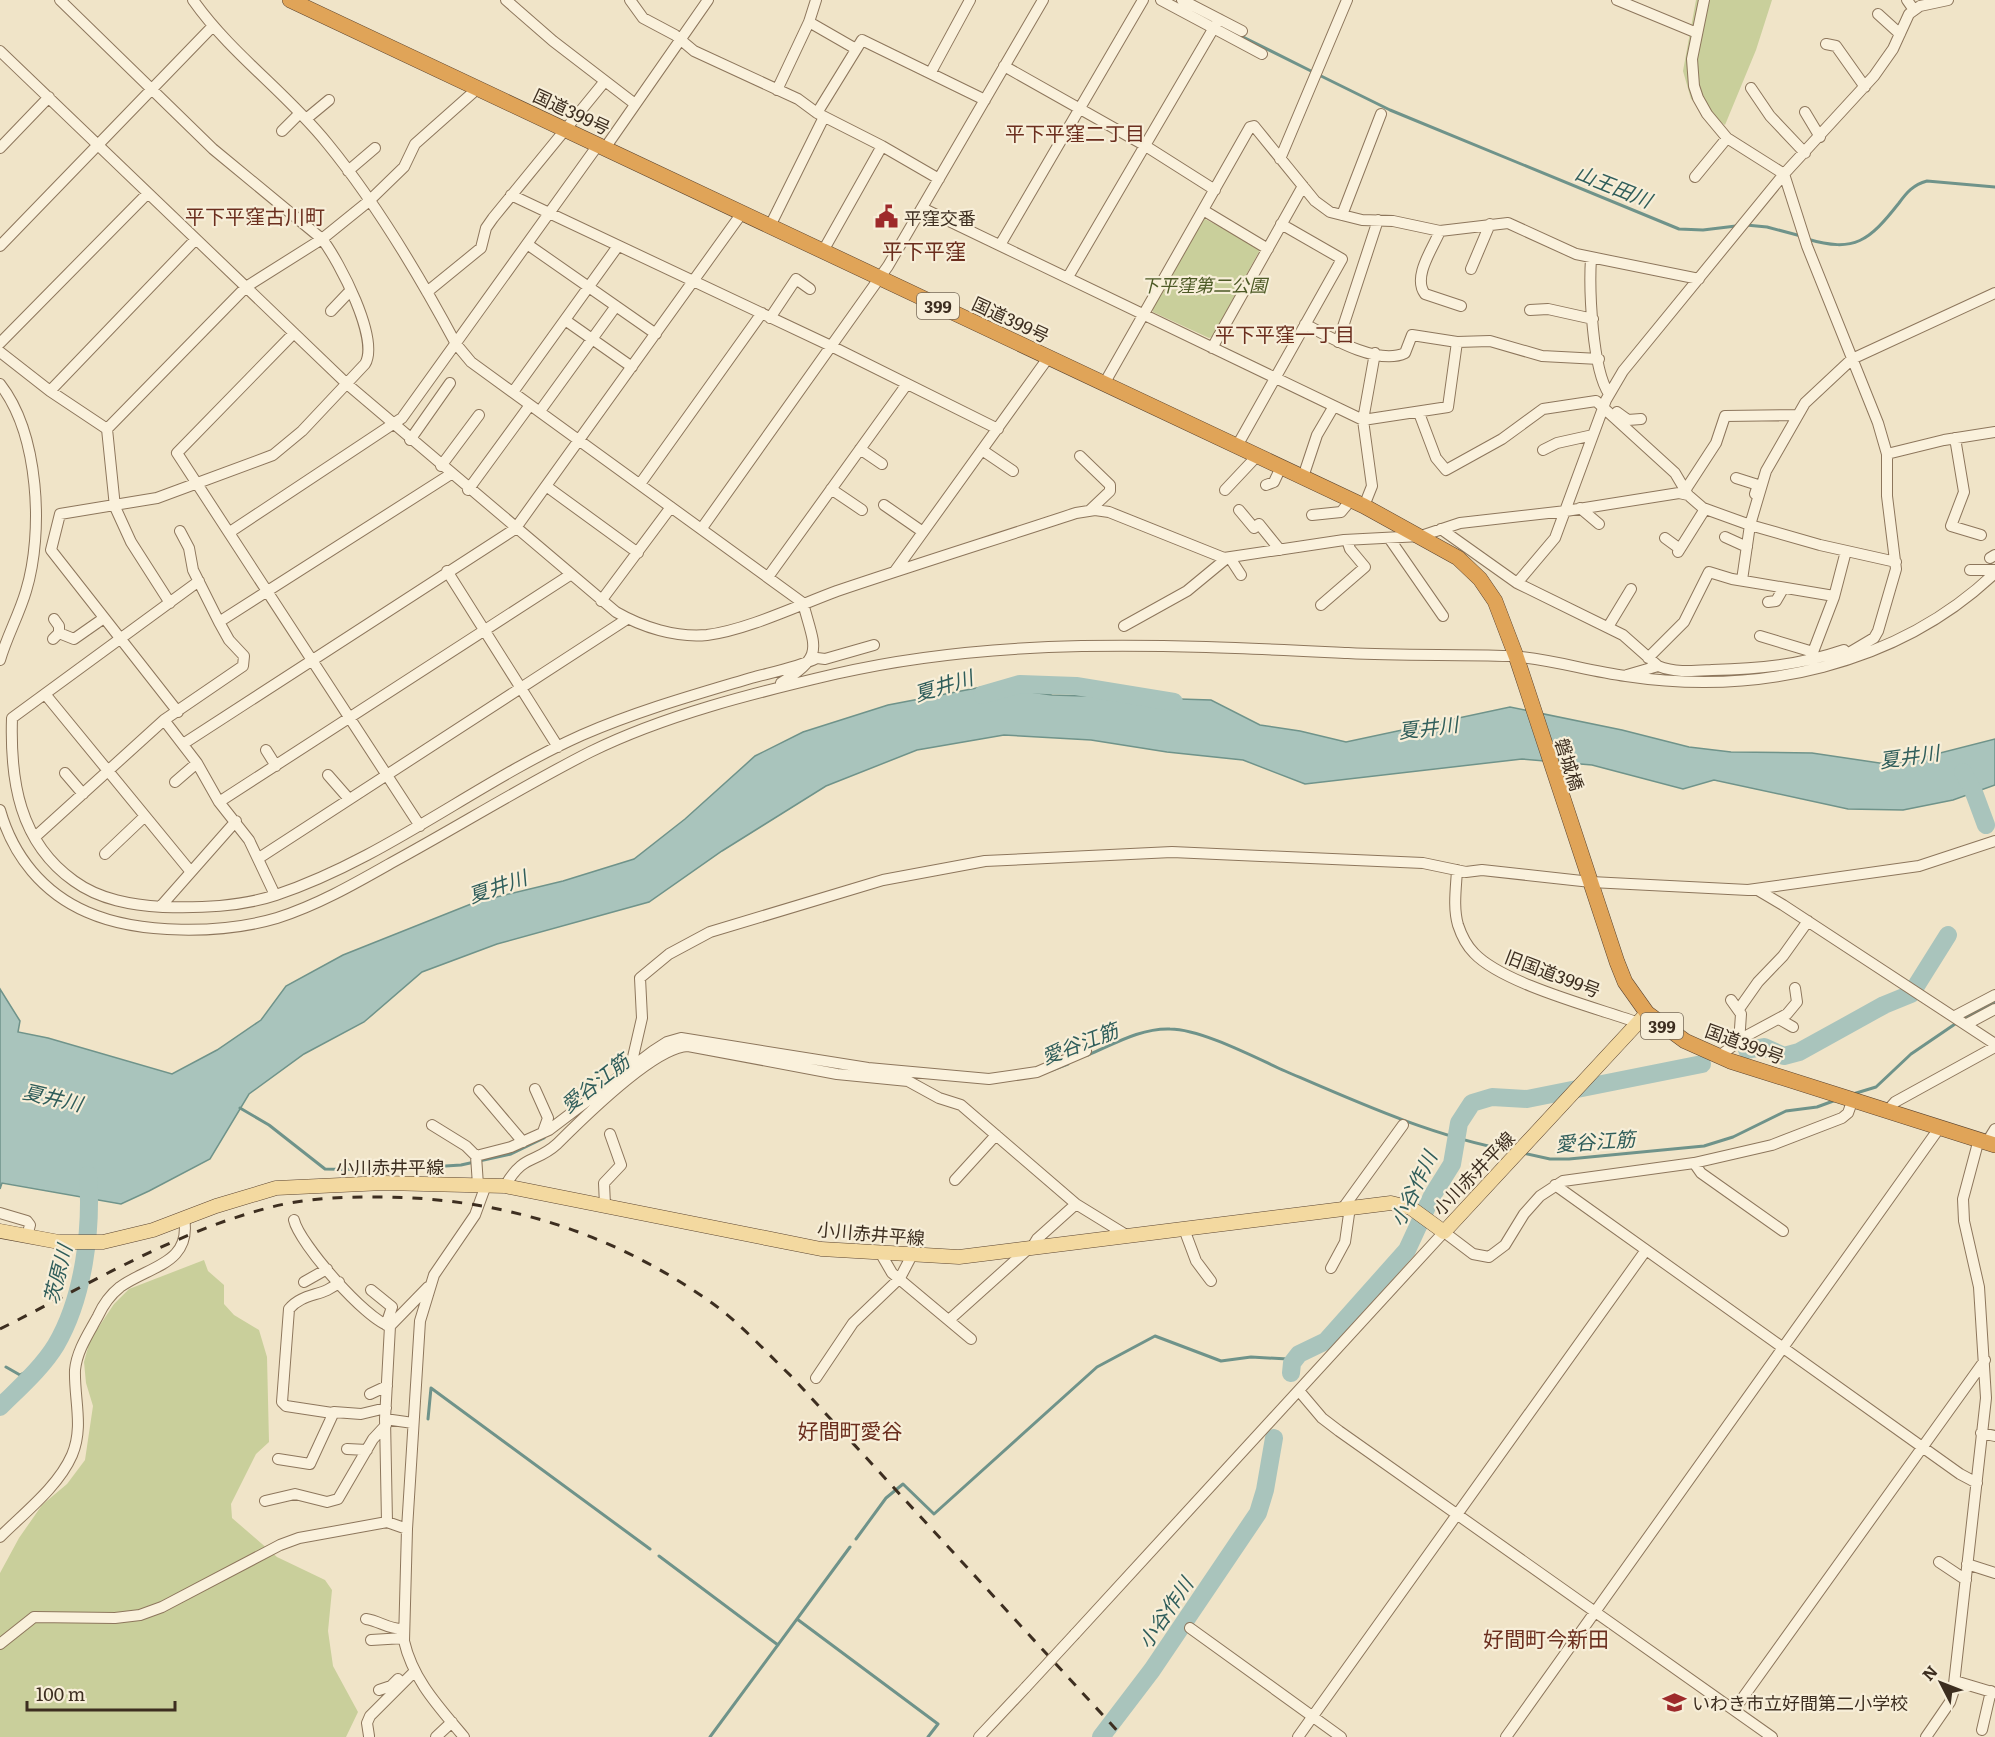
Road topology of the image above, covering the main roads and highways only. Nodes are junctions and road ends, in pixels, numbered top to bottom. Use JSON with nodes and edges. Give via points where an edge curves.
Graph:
{"nodes":[{"id":1,"x":290,"y":0,"type":"edge"},
{"id":2,"x":1521,"y":678,"type":"joint"},
{"id":3,"x":1582,"y":862,"type":"joint"},
{"id":4,"x":1643,"y":1018,"type":"junction"},
{"id":5,"x":1989,"y":1139,"type":"edge"},
{"id":6,"x":0,"y":1231,"type":"edge"}],
"edges":[{"from":1,"to":2,"type":"highway","name":"国道399号","number":"399","via":[[1421,536],[1458,558],[1480,579],[1495,601]]},
{"from":2,"to":3,"type":"highway","name":"磐城橋","number":"399"},
{"from":3,"to":4,"type":"highway","name":"国道399号","number":"399","via":[[1625,982]]},
{"from":4,"to":5,"type":"highway","name":"国道399号","number":"399","via":[[1719,1056]]},
{"from":4,"to":6,"type":"main road","name":"小川赤井平線","via":[[1444,1232],[1423,1214],[1391,1203],[959,1257],[881,1254],[821,1249],[505,1186],[374,1183],[291,1186],[257,1192],[103,1242],[78,1243]]}]}
